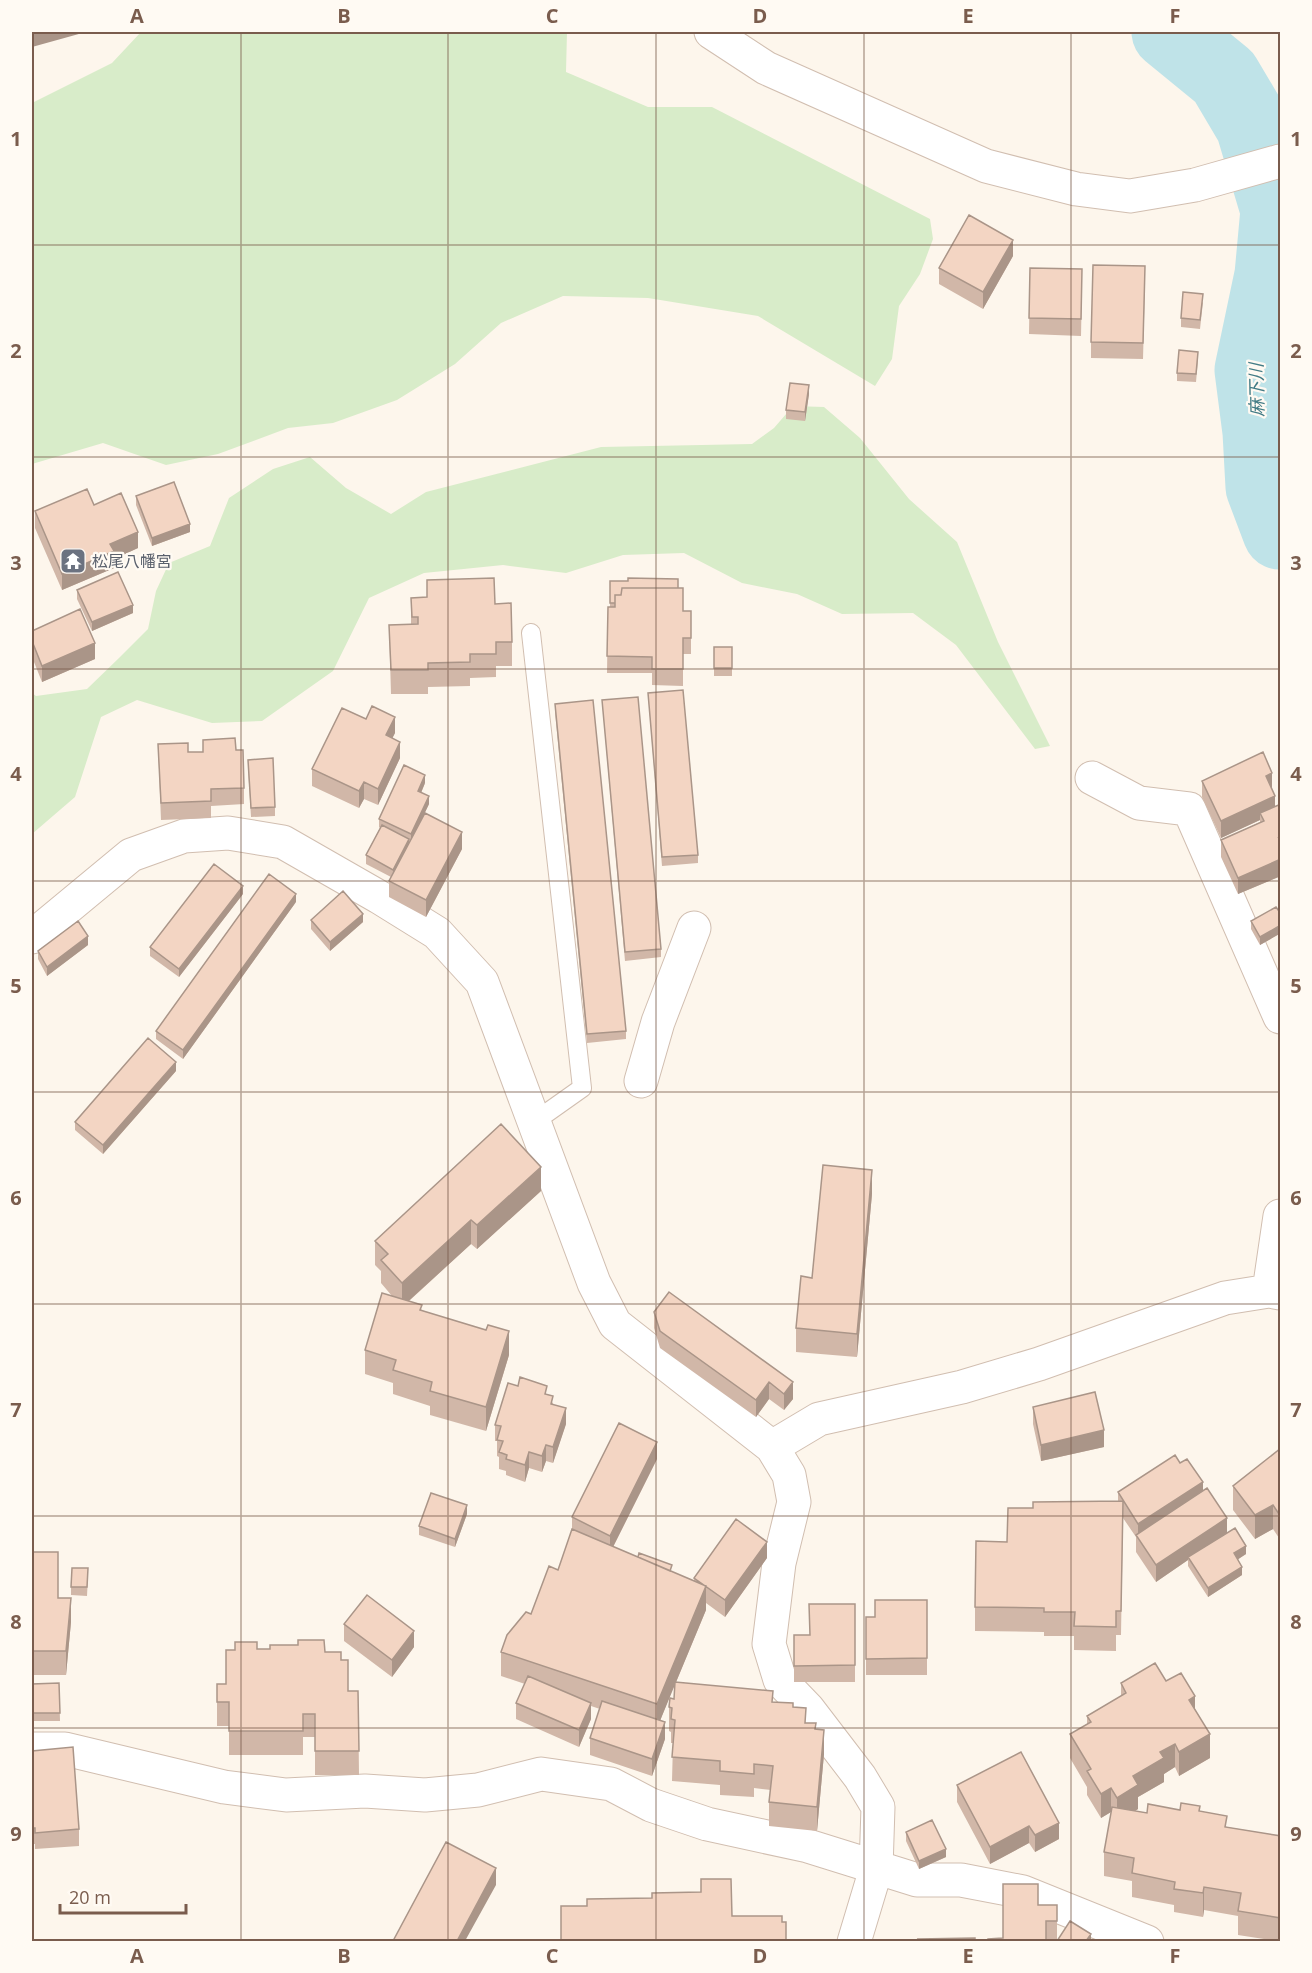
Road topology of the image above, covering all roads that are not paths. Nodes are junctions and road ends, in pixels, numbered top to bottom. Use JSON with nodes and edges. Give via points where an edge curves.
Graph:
{"nodes":[{"id":1,"x":711,"y":32,"type":"edge"},
{"id":2,"x":1281,"y":161,"type":"edge"},
{"id":3,"x":531,"y":633,"type":"dead end"},
{"id":4,"x":1092,"y":778,"type":"dead end"},
{"id":5,"x":694,"y":928,"type":"dead end"},
{"id":6,"x":32,"y":937,"type":"edge"},
{"id":7,"x":1281,"y":1017,"type":"edge"},
{"id":8,"x":641,"y":1081,"type":"dead end"},
{"id":9,"x":534,"y":1122,"type":"junction"},
{"id":10,"x":1281,"y":1216,"type":"edge"},
{"id":11,"x":1275,"y":1292,"type":"edge"},
{"id":12,"x":772,"y":1447,"type":"junction"},
{"id":13,"x":32,"y":1749,"type":"edge"},
{"id":14,"x":876,"y":1869,"type":"junction"},
{"id":15,"x":854,"y":1941,"type":"edge"},
{"id":16,"x":1147,"y":1941,"type":"edge"}],
"edges":[{"from":1,"to":2,"type":"street","via":[[766,68],[986,166],[1076,189],[1130,196],[1194,185]]},
{"from":3,"to":9,"type":"lane","via":[[582,1088]]},
{"from":4,"to":7,"type":"street","via":[[1139,803],[1189,809]]},
{"from":5,"to":8,"type":"street","via":[[658,1022]]},
{"from":6,"to":9,"type":"street","via":[[131,855],[184,836],[228,833],[283,842],[437,933],[482,982]]},
{"from":9,"to":12,"type":"street","via":[[594,1283],[615,1324]]},
{"from":10,"to":11,"type":"street"},
{"from":11,"to":12,"type":"street","via":[[1225,1298],[962,1387],[819,1419]]},
{"from":12,"to":14,"type":"street","via":[[789,1474],[794,1502],[779,1563],[769,1644],[780,1680],[808,1709],[878,1806]]},
{"from":13,"to":14,"type":"street","via":[[65,1749],[224,1787],[286,1795],[365,1791],[425,1795],[478,1790],[541,1774],[611,1784],[651,1805],[707,1824],[808,1846]]},
{"from":14,"to":15,"type":"street"},
{"from":14,"to":16,"type":"street","via":[[917,1880],[961,1880],[1023,1892]]}]}
